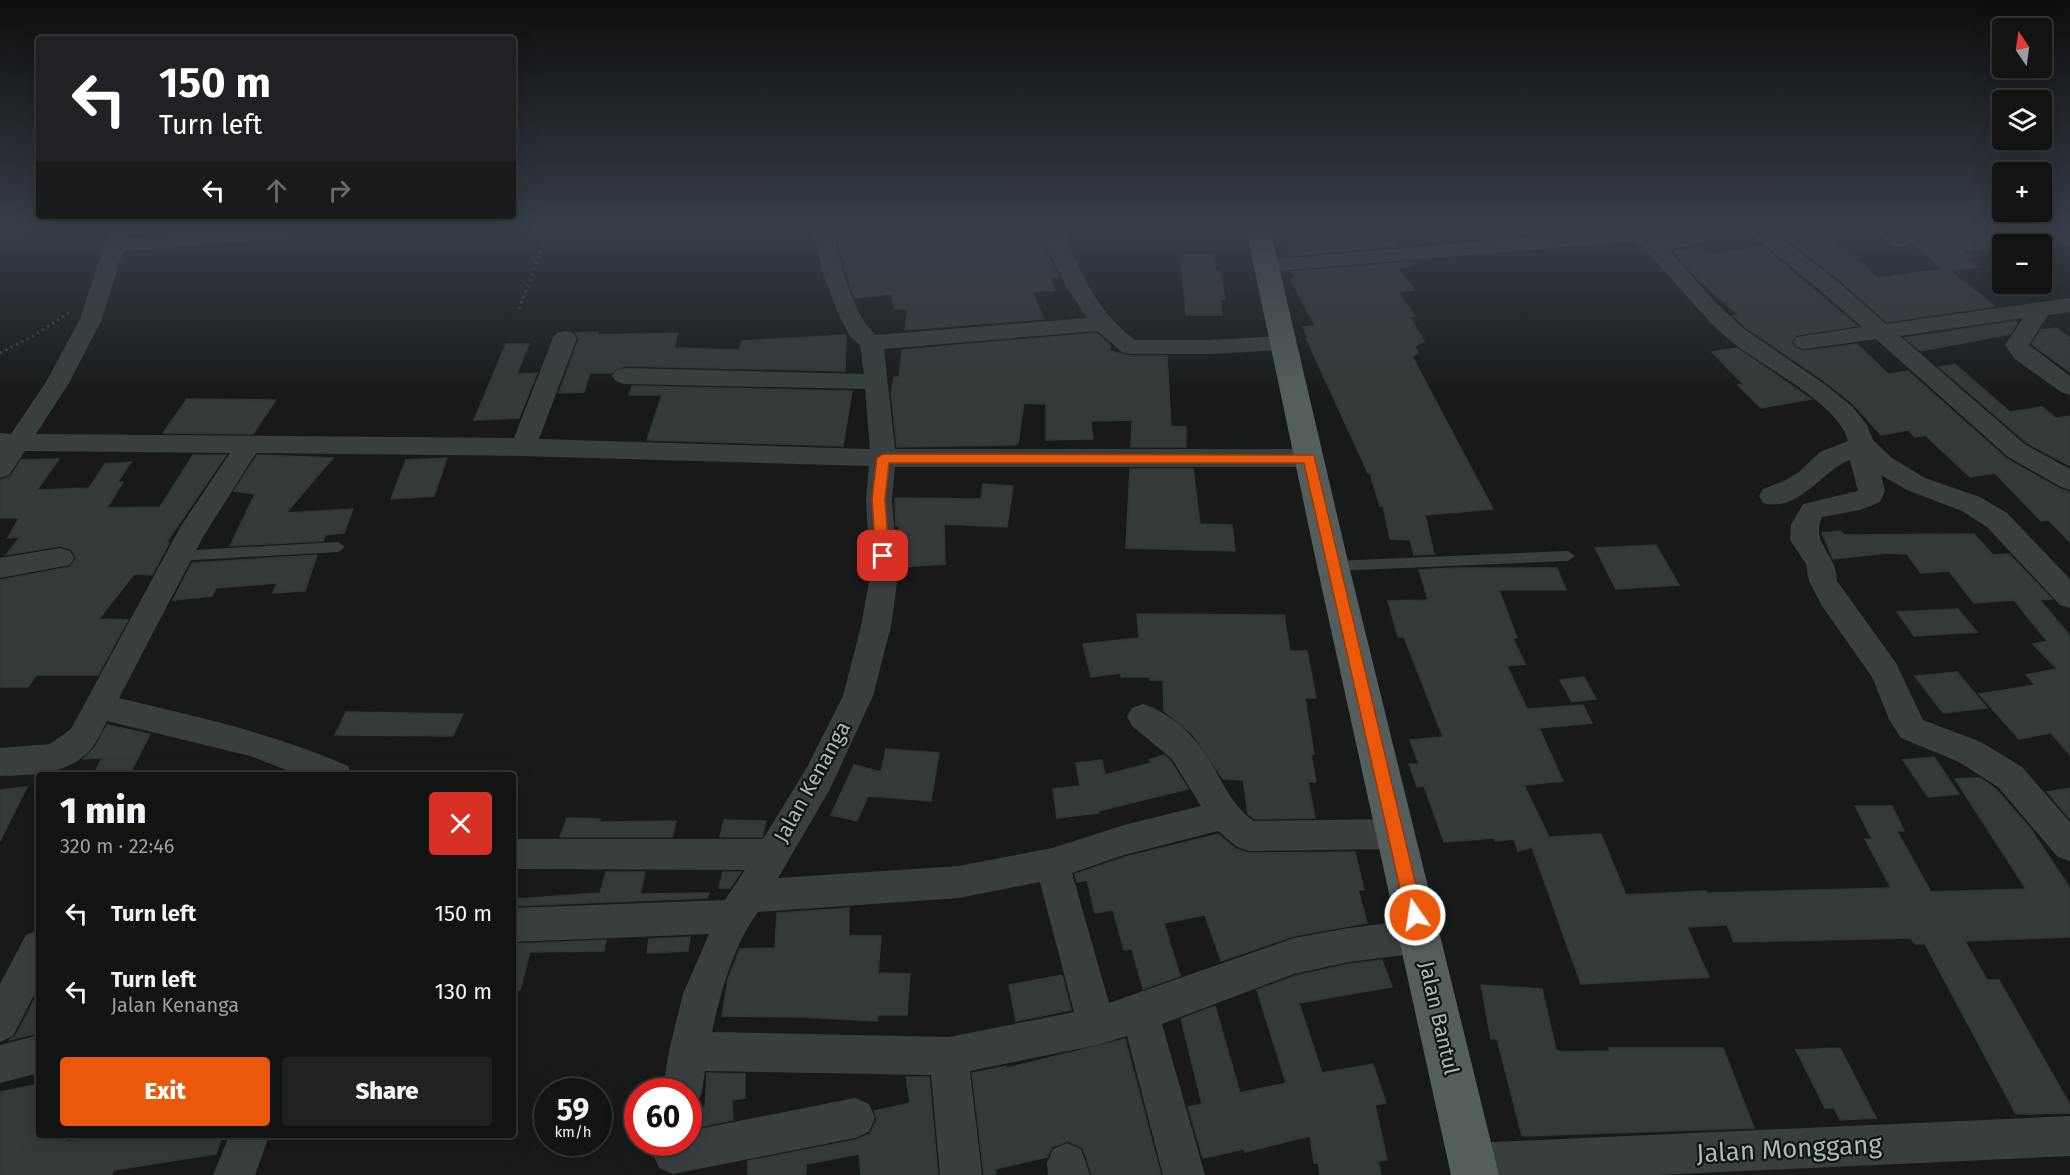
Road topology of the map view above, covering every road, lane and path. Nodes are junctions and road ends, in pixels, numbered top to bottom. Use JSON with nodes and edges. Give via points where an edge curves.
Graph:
{"nodes":[{"id":1,"x":528,"y":284,"type":"edge"},
{"id":2,"x":838,"y":284,"type":"edge"},
{"id":3,"x":1077,"y":284,"type":"edge"},
{"id":4,"x":1270,"y":284,"type":"edge"},
{"id":5,"x":1688,"y":284,"type":"edge"},
{"id":6,"x":1826,"y":284,"type":"edge"},
{"id":7,"x":103,"y":286,"type":"joint"},
{"id":8,"x":2070,"y":305,"type":"edge"},
{"id":9,"x":519,"y":309,"type":"dead end"},
{"id":10,"x":2040,"y":310,"type":"junction"},
{"id":11,"x":1104,"y":323,"type":"junction"},
{"id":12,"x":1882,"y":332,"type":"junction"},
{"id":13,"x":565,"y":338,"type":"dead end"},
{"id":14,"x":1805,"y":342,"type":"dead end"},
{"id":15,"x":871,"y":343,"type":"junction"},
{"id":16,"x":1284,"y":343,"type":"junction"},
{"id":17,"x":0,"y":353,"type":"edge"},
{"id":18,"x":624,"y":376,"type":"dead end"},
{"id":19,"x":877,"y":382,"type":"junction"},
{"id":20,"x":2070,"y":387,"type":"edge"},
{"id":21,"x":9,"y":442,"type":"edge"},
{"id":22,"x":248,"y":445,"type":"junction"},
{"id":23,"x":1863,"y":445,"type":"junction"},
{"id":24,"x":523,"y":447,"type":"junction"},
{"id":25,"x":883,"y":458,"type":"junction"},
{"id":26,"x":1298,"y":458,"type":"junction"},
{"id":27,"x":0,"y":469,"type":"edge"},
{"id":28,"x":2070,"y":481,"type":"edge"},
{"id":29,"x":1772,"y":496,"type":"dead end"},
{"id":30,"x":338,"y":548,"type":"dead end"},
{"id":31,"x":178,"y":556,"type":"junction"},
{"id":32,"x":1568,"y":556,"type":"dead end"},
{"id":33,"x":60,"y":558,"type":"dead end"},
{"id":34,"x":1333,"y":566,"type":"junction"},
{"id":35,"x":0,"y":568,"type":"edge"},
{"id":36,"x":2070,"y":597,"type":"edge"},
{"id":37,"x":100,"y":706,"type":"junction"},
{"id":38,"x":1143,"y":717,"type":"dead end"},
{"id":39,"x":0,"y":762,"type":"edge"},
{"id":40,"x":328,"y":772,"type":"edge"},
{"id":41,"x":1225,"y":815,"type":"junction"},
{"id":42,"x":1395,"y":834,"type":"junction"},
{"id":43,"x":2070,"y":846,"type":"edge"},
{"id":44,"x":516,"y":854,"type":"edge"},
{"id":45,"x":772,"y":855,"type":"junction"},
{"id":46,"x":1052,"y":864,"type":"junction"},
{"id":47,"x":742,"y":906,"type":"junction"},
{"id":48,"x":516,"y":925,"type":"edge"},
{"id":49,"x":1420,"y":936,"type":"junction"},
{"id":50,"x":36,"y":953,"type":"edge"},
{"id":51,"x":1140,"y":1013,"type":"junction"},
{"id":52,"x":0,"y":1023,"type":"edge"},
{"id":53,"x":1097,"y":1026,"type":"junction"},
{"id":54,"x":688,"y":1051,"type":"junction"},
{"id":55,"x":36,"y":1055,"type":"edge"},
{"id":56,"x":950,"y":1056,"type":"junction"},
{"id":57,"x":0,"y":1064,"type":"edge"},
{"id":58,"x":684,"y":1078,"type":"edge"},
{"id":59,"x":855,"y":1119,"type":"dead end"},
{"id":60,"x":2070,"y":1136,"type":"edge"},
{"id":61,"x":248,"y":1138,"type":"edge"},
{"id":62,"x":673,"y":1157,"type":"edge"},
{"id":63,"x":1474,"y":1169,"type":"edge"},
{"id":64,"x":234,"y":1175,"type":"edge"},
{"id":65,"x":961,"y":1175,"type":"edge"},
{"id":66,"x":1184,"y":1175,"type":"edge"}],
"edges":[{"from":1,"to":9,"type":"path"},
{"from":2,"to":15,"type":"street","via":[[858,331]]},
{"from":3,"to":11,"type":"street"},
{"from":4,"to":16,"type":"main road","name":"Jalan Bantul"},
{"from":5,"to":23,"type":"street","via":[[1734,332],[1832,403],[1847,417]]},
{"from":6,"to":12,"type":"street"},
{"from":7,"to":17,"type":"path","via":[[35,335]]},
{"from":7,"to":21,"type":"street","via":[[91,319],[57,383]]},
{"from":8,"to":10,"type":"street"},
{"from":10,"to":12,"type":"street"},
{"from":10,"to":20,"type":"street","via":[[2017,345]]},
{"from":11,"to":15,"type":"street"},
{"from":11,"to":16,"type":"street","via":[[1123,342],[1138,348]]},
{"from":12,"to":14,"type":"street"},
{"from":12,"to":28,"type":"street","via":[[2017,451]]},
{"from":13,"to":24,"type":"street"},
{"from":15,"to":19,"type":"street","name":"Jalan Kenanga"},
{"from":16,"to":26,"type":"main road","name":"Jalan Bantul"},
{"from":18,"to":19,"type":"street"},
{"from":19,"to":25,"type":"street","name":"Jalan Kenanga"},
{"from":21,"to":22,"type":"street"},
{"from":21,"to":27,"type":"street"},
{"from":22,"to":24,"type":"street"},
{"from":22,"to":31,"type":"street"},
{"from":23,"to":29,"type":"street","via":[[1828,458],[1808,478]]},
{"from":23,"to":36,"type":"street","via":[[1883,464],[1916,484],[1971,504],[1996,520]]},
{"from":23,"to":43,"type":"street","via":[[1863,462],[1873,488],[1871,495],[1812,511],[1804,525],[1804,540],[1819,560],[1826,589],[1875,655],[1912,729],[1970,752],[2010,777]]},
{"from":24,"to":25,"type":"street"},
{"from":25,"to":26,"type":"street"},
{"from":25,"to":45,"type":"street","name":"Jalan Kenanga","via":[[879,499],[884,576],[858,696],[818,779]]},
{"from":26,"to":34,"type":"main road","name":"Jalan Bantul"},
{"from":30,"to":31,"type":"lane"},
{"from":31,"to":37,"type":"street"},
{"from":32,"to":34,"type":"lane"},
{"from":33,"to":35,"type":"street"},
{"from":34,"to":42,"type":"main road","name":"Jalan Bantul"},
{"from":37,"to":39,"type":"street","via":[[82,738],[66,753],[53,759]]},
{"from":37,"to":40,"type":"street","via":[[253,744]]},
{"from":38,"to":41,"type":"street","via":[[1183,749]]},
{"from":41,"to":42,"type":"street","via":[[1237,830],[1249,836]]},
{"from":41,"to":46,"type":"street","via":[[1124,840]]},
{"from":42,"to":49,"type":"main road","name":"Jalan Bantul"},
{"from":44,"to":45,"type":"street"},
{"from":45,"to":47,"type":"street","name":"Jalan Kenanga"},
{"from":46,"to":47,"type":"street","via":[[959,882]]},
{"from":46,"to":53,"type":"street"},
{"from":47,"to":48,"type":"street"},
{"from":47,"to":54,"type":"street","name":"Jalan Kenanga","via":[[702,994]]},
{"from":49,"to":51,"type":"street","via":[[1294,956]]},
{"from":49,"to":63,"type":"main road","name":"Jalan Bantul"},
{"from":50,"to":52,"type":"street"},
{"from":51,"to":53,"type":"street"},
{"from":51,"to":66,"type":"street"},
{"from":53,"to":56,"type":"street"},
{"from":54,"to":56,"type":"street"},
{"from":54,"to":58,"type":"street","name":"Jalan Kenanga"},
{"from":55,"to":57,"type":"street"},
{"from":56,"to":65,"type":"street"},
{"from":59,"to":62,"type":"street"},
{"from":60,"to":63,"type":"street","name":"Jalan Monggang"},
{"from":61,"to":64,"type":"street"}]}
